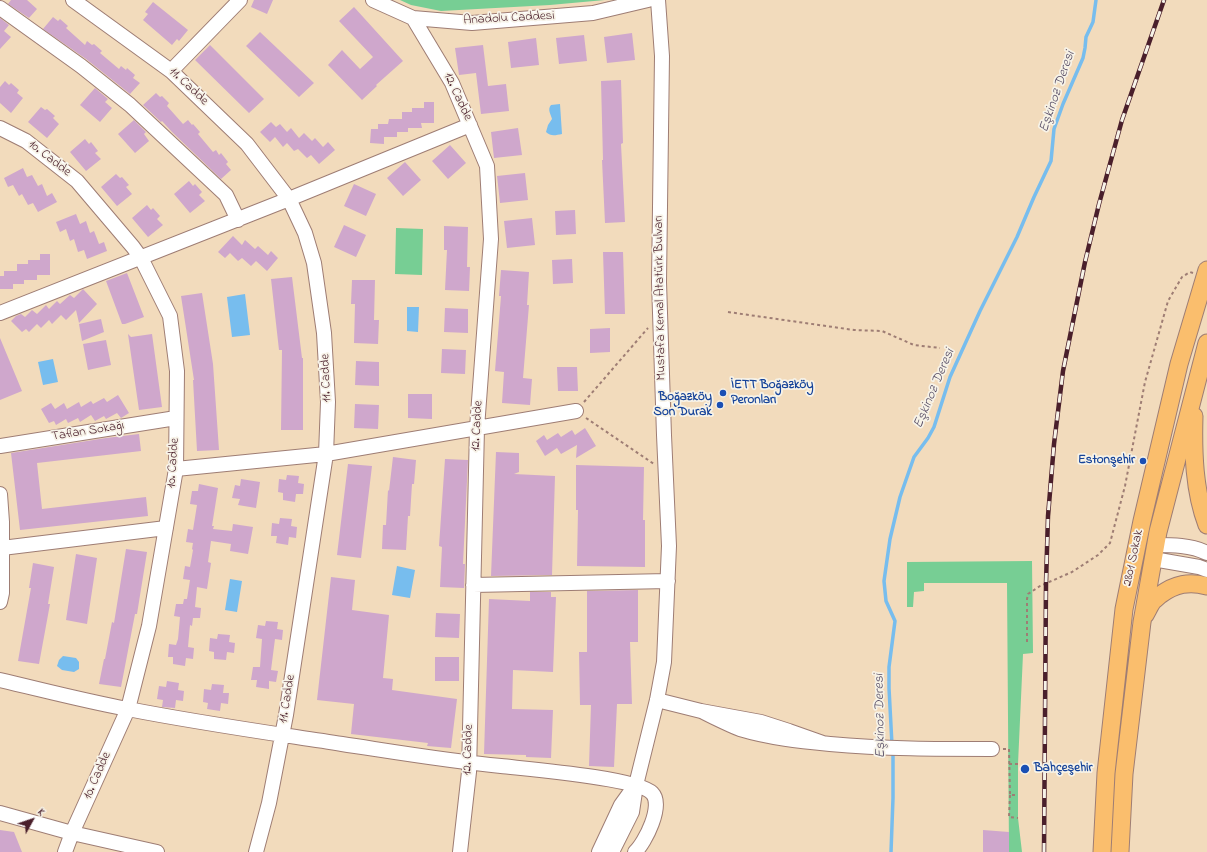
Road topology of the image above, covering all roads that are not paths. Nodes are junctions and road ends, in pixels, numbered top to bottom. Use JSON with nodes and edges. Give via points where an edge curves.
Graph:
{"nodes":[{"id":1,"x":73,"y":0,"type":"edge"},
{"id":2,"x":240,"y":0,"type":"edge"},
{"id":3,"x":373,"y":0,"type":"edge"},
{"id":4,"x":648,"y":0,"type":"edge"},
{"id":5,"x":658,"y":0,"type":"edge"},
{"id":6,"x":0,"y":8,"type":"edge"},
{"id":7,"x":413,"y":18,"type":"junction"},
{"id":8,"x":171,"y":71,"type":"junction"},
{"id":9,"x":470,"y":125,"type":"junction"},
{"id":10,"x":0,"y":128,"type":"edge"},
{"id":11,"x":289,"y":199,"type":"junction"},
{"id":12,"x":238,"y":220,"type":"junction"},
{"id":13,"x":140,"y":258,"type":"junction"},
{"id":14,"x":1202,"y":273,"type":"edge"},
{"id":15,"x":0,"y":313,"type":"edge"},
{"id":16,"x":1207,"y":342,"type":"edge"},
{"id":17,"x":1179,"y":364,"type":"junction"},
{"id":18,"x":1195,"y":386,"type":"junction"},
{"id":19,"x":576,"y":411,"type":"road end"},
{"id":20,"x":176,"y":418,"type":"junction"},
{"id":21,"x":477,"y":428,"type":"junction"},
{"id":22,"x":0,"y":446,"type":"edge"},
{"id":23,"x":326,"y":454,"type":"junction"},
{"id":24,"x":176,"y":469,"type":"junction"},
{"id":25,"x":0,"y":495,"type":"edge"},
{"id":26,"x":1207,"y":524,"type":"edge"},
{"id":27,"x":166,"y":528,"type":"junction"},
{"id":28,"x":2,"y":548,"type":"junction"},
{"id":29,"x":1152,"y":550,"type":"junction"},
{"id":30,"x":1207,"y":552,"type":"edge"},
{"id":31,"x":1134,"y":559,"type":"junction"},
{"id":32,"x":1207,"y":570,"type":"edge"},
{"id":33,"x":668,"y":581,"type":"junction"},
{"id":34,"x":473,"y":585,"type":"junction"},
{"id":35,"x":1207,"y":586,"type":"edge"},
{"id":36,"x":0,"y":602,"type":"edge"},
{"id":37,"x":1142,"y":622,"type":"junction"},
{"id":38,"x":0,"y":680,"type":"edge"},
{"id":39,"x":657,"y":700,"type":"junction"},
{"id":40,"x":128,"y":709,"type":"junction"},
{"id":41,"x":282,"y":734,"type":"junction"},
{"id":42,"x":992,"y":749,"type":"road end"},
{"id":43,"x":470,"y":763,"type":"junction"},
{"id":44,"x":636,"y":785,"type":"junction"},
{"id":45,"x":0,"y":813,"type":"edge"},
{"id":46,"x":72,"y":833,"type":"junction"},
{"id":47,"x":65,"y":852,"type":"edge"},
{"id":48,"x":157,"y":852,"type":"edge"},
{"id":49,"x":256,"y":852,"type":"edge"},
{"id":50,"x":460,"y":852,"type":"edge"},
{"id":51,"x":599,"y":852,"type":"edge"},
{"id":52,"x":612,"y":852,"type":"edge"},
{"id":53,"x":635,"y":852,"type":"edge"},
{"id":54,"x":1102,"y":852,"type":"edge"},
{"id":55,"x":1120,"y":852,"type":"edge"}],
"edges":[{"from":1,"to":8,"type":"street","name":"11. Cadde"},
{"from":2,"to":8,"type":"street"},
{"from":3,"to":7,"type":"street","name":"Anadolu Caddesi"},
{"from":4,"to":7,"type":"street","name":"Anadolu Caddesi","via":[[593,13],[472,23]]},
{"from":5,"to":33,"type":"street","name":"Mustafa Kemal Atatürk Bulvarı","via":[[662,56],[659,282],[669,546]]},
{"from":6,"to":12,"type":"street","via":[[130,105],[226,195]]},
{"from":7,"to":9,"type":"street","name":"12. Cadde","via":[[452,84]]},
{"from":8,"to":11,"type":"street","name":"11. Cadde","via":[[247,144]]},
{"from":9,"to":11,"type":"street"},
{"from":9,"to":21,"type":"street","name":"12. Cadde","via":[[488,166],[491,239]]},
{"from":10,"to":13,"type":"street","name":"10. Cadde","via":[[26,141],[77,181]]},
{"from":11,"to":12,"type":"street"},
{"from":11,"to":23,"type":"street","name":"11. Cadde","via":[[305,233],[314,263],[320,298],[328,402]]},
{"from":12,"to":13,"type":"street"},
{"from":13,"to":15,"type":"street"},
{"from":13,"to":20,"type":"street","name":"10. Cadde","via":[[170,316],[177,371]]},
{"from":14,"to":17,"type":"main road","name":"2801 Sokak"},
{"from":16,"to":18,"type":"main road","name":"2801 Sokak"},
{"from":17,"to":29,"type":"main road","via":[[1175,411],[1148,530],[1147,540]]},
{"from":17,"to":31,"type":"main road","name":"2801 Sokak"},
{"from":18,"to":26,"type":"main road","via":[[1194,444],[1197,484]]},
{"from":18,"to":29,"type":"main road","name":"2801 Sokak"},
{"from":19,"to":21,"type":"street"},
{"from":20,"to":22,"type":"street","name":"Taflan Sokağı"},
{"from":20,"to":24,"type":"street","name":"10. Cadde"},
{"from":21,"to":23,"type":"street"},
{"from":21,"to":34,"type":"street","name":"12. Cadde"},
{"from":23,"to":24,"type":"street"},
{"from":23,"to":41,"type":"street","name":"11. Cadde"},
{"from":24,"to":27,"type":"street","name":"10. Cadde"},
{"from":25,"to":28,"type":"street"},
{"from":27,"to":28,"type":"street"},
{"from":27,"to":40,"type":"street","name":"10. Cadde","via":[[149,626]]},
{"from":28,"to":36,"type":"street"},
{"from":29,"to":30,"type":"street","via":[[1176,545]]},
{"from":29,"to":31,"type":"main road","via":[[1140,551]]},
{"from":29,"to":32,"type":"street"},
{"from":29,"to":37,"type":"main road","name":"2801 Sokak"},
{"from":31,"to":54,"type":"main road","name":"2801 Sokak","via":[[1116,670],[1106,773]]},
{"from":33,"to":34,"type":"street"},
{"from":33,"to":39,"type":"street","name":"Mustafa Kemal Atatürk Bulvarı","via":[[664,662]]},
{"from":34,"to":43,"type":"street","name":"12. Cadde"},
{"from":35,"to":37,"type":"main road","via":[[1185,583],[1165,591],[1153,601]]},
{"from":37,"to":55,"type":"main road","name":"2801 Sokak","via":[[1124,774]]},
{"from":38,"to":40,"type":"street"},
{"from":39,"to":42,"type":"street","via":[[701,711],[739,728],[788,740],[905,749]]},
{"from":39,"to":44,"type":"street","name":"Mustafa Kemal Atatürk Bulvarı"},
{"from":40,"to":41,"type":"street"},
{"from":40,"to":46,"type":"street","name":"10. Cadde"},
{"from":41,"to":43,"type":"street"},
{"from":41,"to":49,"type":"street","name":"11. Cadde","via":[[269,803]]},
{"from":43,"to":44,"type":"street"},
{"from":43,"to":50,"type":"street","name":"12. Cadde"},
{"from":44,"to":51,"type":"street","name":"Mustafa Kemal Atatürk Bulvarı","via":[[620,806]]},
{"from":44,"to":52,"type":"street","name":"Mustafa Kemal Atatürk Bulvarı","via":[[632,812]]},
{"from":44,"to":53,"type":"street","via":[[652,793],[656,801],[650,827]]},
{"from":45,"to":46,"type":"street"},
{"from":46,"to":47,"type":"street","name":"10. Cadde"},
{"from":46,"to":48,"type":"street"}]}
